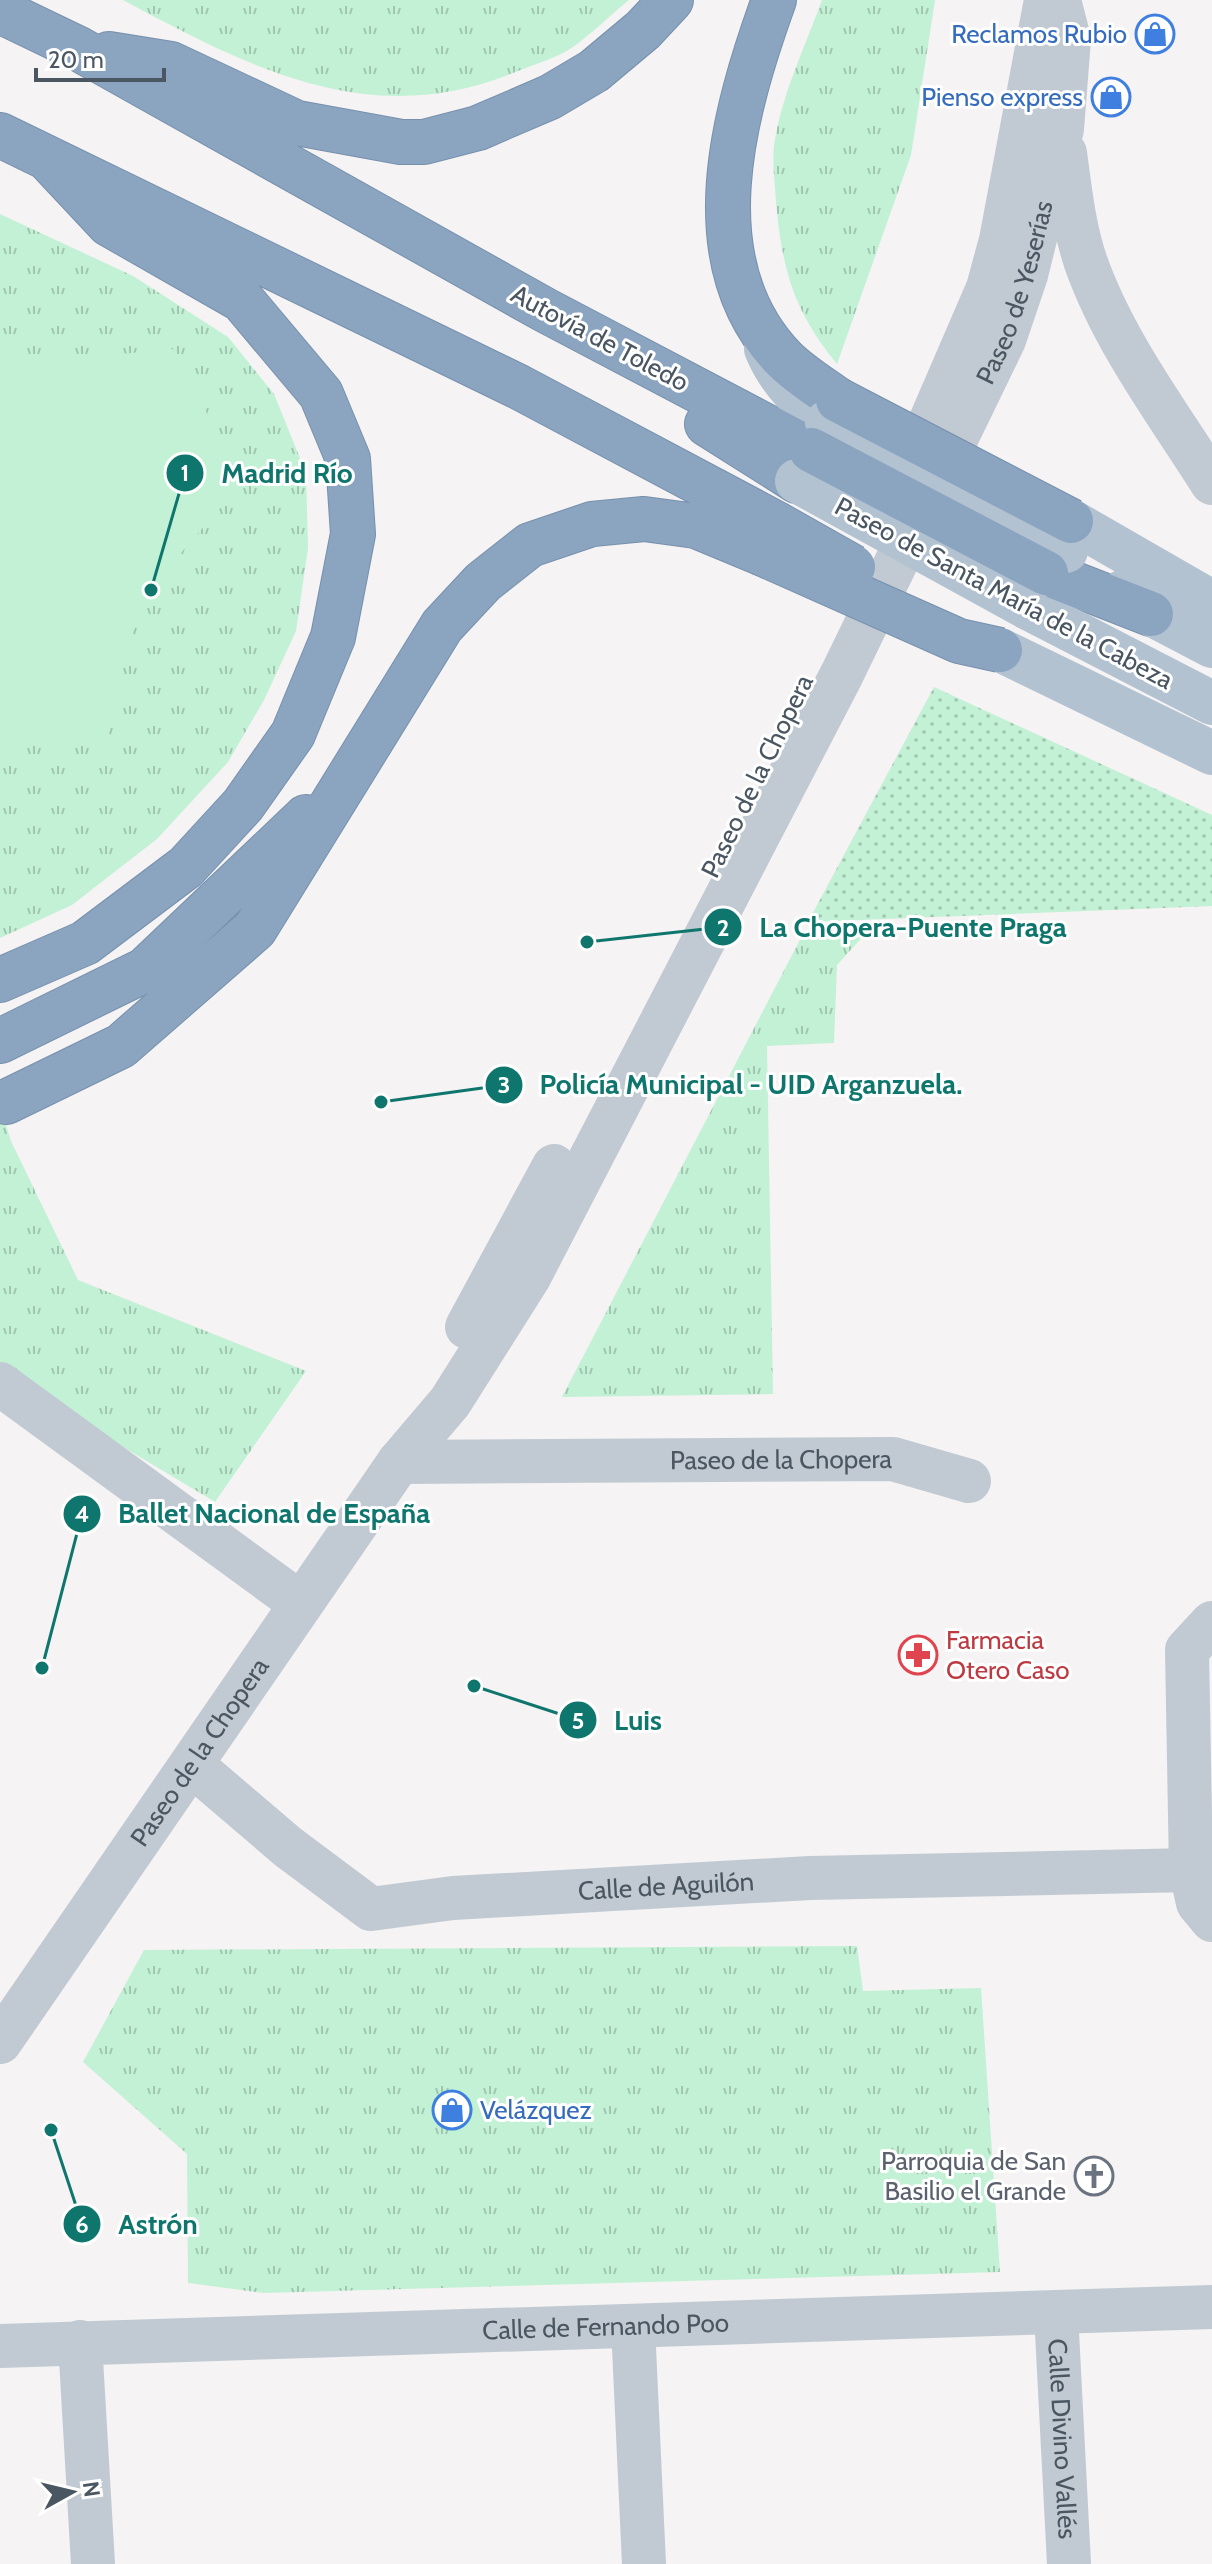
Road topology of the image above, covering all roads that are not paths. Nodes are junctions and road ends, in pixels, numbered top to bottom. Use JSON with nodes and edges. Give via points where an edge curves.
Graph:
{"nodes":[{"id":1,"x":671,"y":0,"type":"edge"},
{"id":2,"x":774,"y":0,"type":"edge"},
{"id":3,"x":1046,"y":0,"type":"edge"},
{"id":4,"x":1059,"y":0,"type":"edge"},
{"id":5,"x":0,"y":11,"type":"edge"},
{"id":6,"x":69,"y":45,"type":"junction"},
{"id":7,"x":1062,"y":129,"type":"junction"},
{"id":8,"x":21,"y":145,"type":"edge"},
{"id":9,"x":818,"y":438,"type":"junction"},
{"id":10,"x":1212,"y":483,"type":"edge"},
{"id":11,"x":768,"y":538,"type":"junction"},
{"id":12,"x":883,"y":552,"type":"junction"},
{"id":13,"x":1052,"y":563,"type":"junction"},
{"id":14,"x":1212,"y":602,"type":"edge"},
{"id":15,"x":1151,"y":614,"type":"joint"},
{"id":16,"x":1212,"y":646,"type":"edge"},
{"id":17,"x":1000,"y":650,"type":"joint"},
{"id":18,"x":1212,"y":703,"type":"edge"},
{"id":19,"x":1212,"y":753,"type":"edge"},
{"id":20,"x":352,"y":774,"type":"junction"},
{"id":21,"x":0,"y":980,"type":"edge"},
{"id":22,"x":0,"y":1041,"type":"edge"},
{"id":23,"x":6,"y":1102,"type":"dead end"},
{"id":24,"x":0,"y":1384,"type":"edge"},
{"id":25,"x":407,"y":1451,"type":"junction"},
{"id":26,"x":969,"y":1481,"type":"dead end"},
{"id":27,"x":300,"y":1603,"type":"junction"},
{"id":28,"x":1212,"y":1623,"type":"edge"},
{"id":29,"x":192,"y":1765,"type":"junction"},
{"id":30,"x":1191,"y":1870,"type":"junction"},
{"id":31,"x":1212,"y":1920,"type":"edge"},
{"id":32,"x":0,"y":2042,"type":"edge"},
{"id":33,"x":1212,"y":2307,"type":"edge"},
{"id":34,"x":1056,"y":2313,"type":"junction"},
{"id":35,"x":633,"y":2326,"type":"junction"},
{"id":36,"x":80,"y":2342,"type":"junction"},
{"id":37,"x":0,"y":2346,"type":"edge"},
{"id":38,"x":93,"y":2564,"type":"edge"},
{"id":39,"x":644,"y":2564,"type":"edge"},
{"id":40,"x":1069,"y":2564,"type":"edge"}],
"edges":[{"from":1,"to":6,"type":"highway","via":[[604,63],[550,97],[478,128],[424,142],[297,123],[171,64]]},
{"from":2,"to":9,"type":"highway","via":[[746,83],[727,215],[734,262],[754,318],[784,359]]},
{"from":3,"to":12,"type":"street","name":"Paseo de Yeserías","via":[[988,288]]},
{"from":4,"to":7,"type":"street","name":"Paseo de Yeserías","via":[[1069,39]]},
{"from":5,"to":6,"type":"highway","name":"Autovía de Toledo"},
{"from":6,"to":9,"type":"highway","name":"Autovía de Toledo","via":[[545,310]]},
{"from":7,"to":10,"type":"street","via":[[1071,201],[1092,276],[1117,333]]},
{"from":7,"to":12,"type":"street","name":"Paseo de Yeserías","via":[[1004,340]]},
{"from":8,"to":11,"type":"highway","via":[[519,387]]},
{"from":8,"to":21,"type":"highway","via":[[109,224],[242,300],[321,394],[348,459],[353,534],[333,637],[293,734],[243,805],[186,867],[85,943]]},
{"from":9,"to":13,"type":"highway","name":"Autovía de Toledo","bridge":true},
{"from":9,"to":13,"type":"highway","bridge":true},
{"from":11,"to":17,"type":"highway","bridge":true},
{"from":11,"to":20,"type":"highway","via":[[644,519],[592,524],[530,545],[483,582],[442,626]]},
{"from":12,"to":25,"type":"street","name":"Paseo de la Chopera","via":[[842,674],[529,1277],[450,1402]]},
{"from":13,"to":14,"type":"main road"},
{"from":13,"to":15,"type":"highway","name":"Autovía de Toledo"},
{"from":13,"to":18,"type":"main road","name":"Paseo de Santa María de la Cabeza"},
{"from":15,"to":16,"type":"main road","name":"Paseo de Santa María de la Cabeza"},
{"from":17,"to":19,"type":"main road","name":"Paseo de Santa María de la Cabeza"},
{"from":20,"to":22,"type":"highway","via":[[145,970]]},
{"from":20,"to":23,"type":"highway","via":[[255,929],[121,1046]]},
{"from":24,"to":27,"type":"street"},
{"from":25,"to":26,"type":"street","name":"Paseo de la Chopera","via":[[893,1459]]},
{"from":25,"to":27,"type":"street","name":"Paseo de la Chopera"},
{"from":27,"to":29,"type":"street","name":"Paseo de la Chopera"},
{"from":28,"to":30,"type":"street","via":[[1187,1650]]},
{"from":29,"to":30,"type":"street","name":"Calle de Aguilón","via":[[371,1909],[453,1898],[810,1878]]},
{"from":29,"to":32,"type":"street","name":"Paseo de la Chopera"},
{"from":30,"to":31,"type":"street","via":[[1198,1903]]},
{"from":33,"to":34,"type":"street","name":"Calle de Fernando Poo"},
{"from":34,"to":35,"type":"street","name":"Calle de Fernando Poo"},
{"from":34,"to":40,"type":"street","name":"Calle Divino Vallés"},
{"from":35,"to":36,"type":"street","name":"Calle de Fernando Poo"},
{"from":35,"to":39,"type":"street"},
{"from":36,"to":37,"type":"street","name":"Calle de Fernando Poo"},
{"from":36,"to":38,"type":"street"}]}
